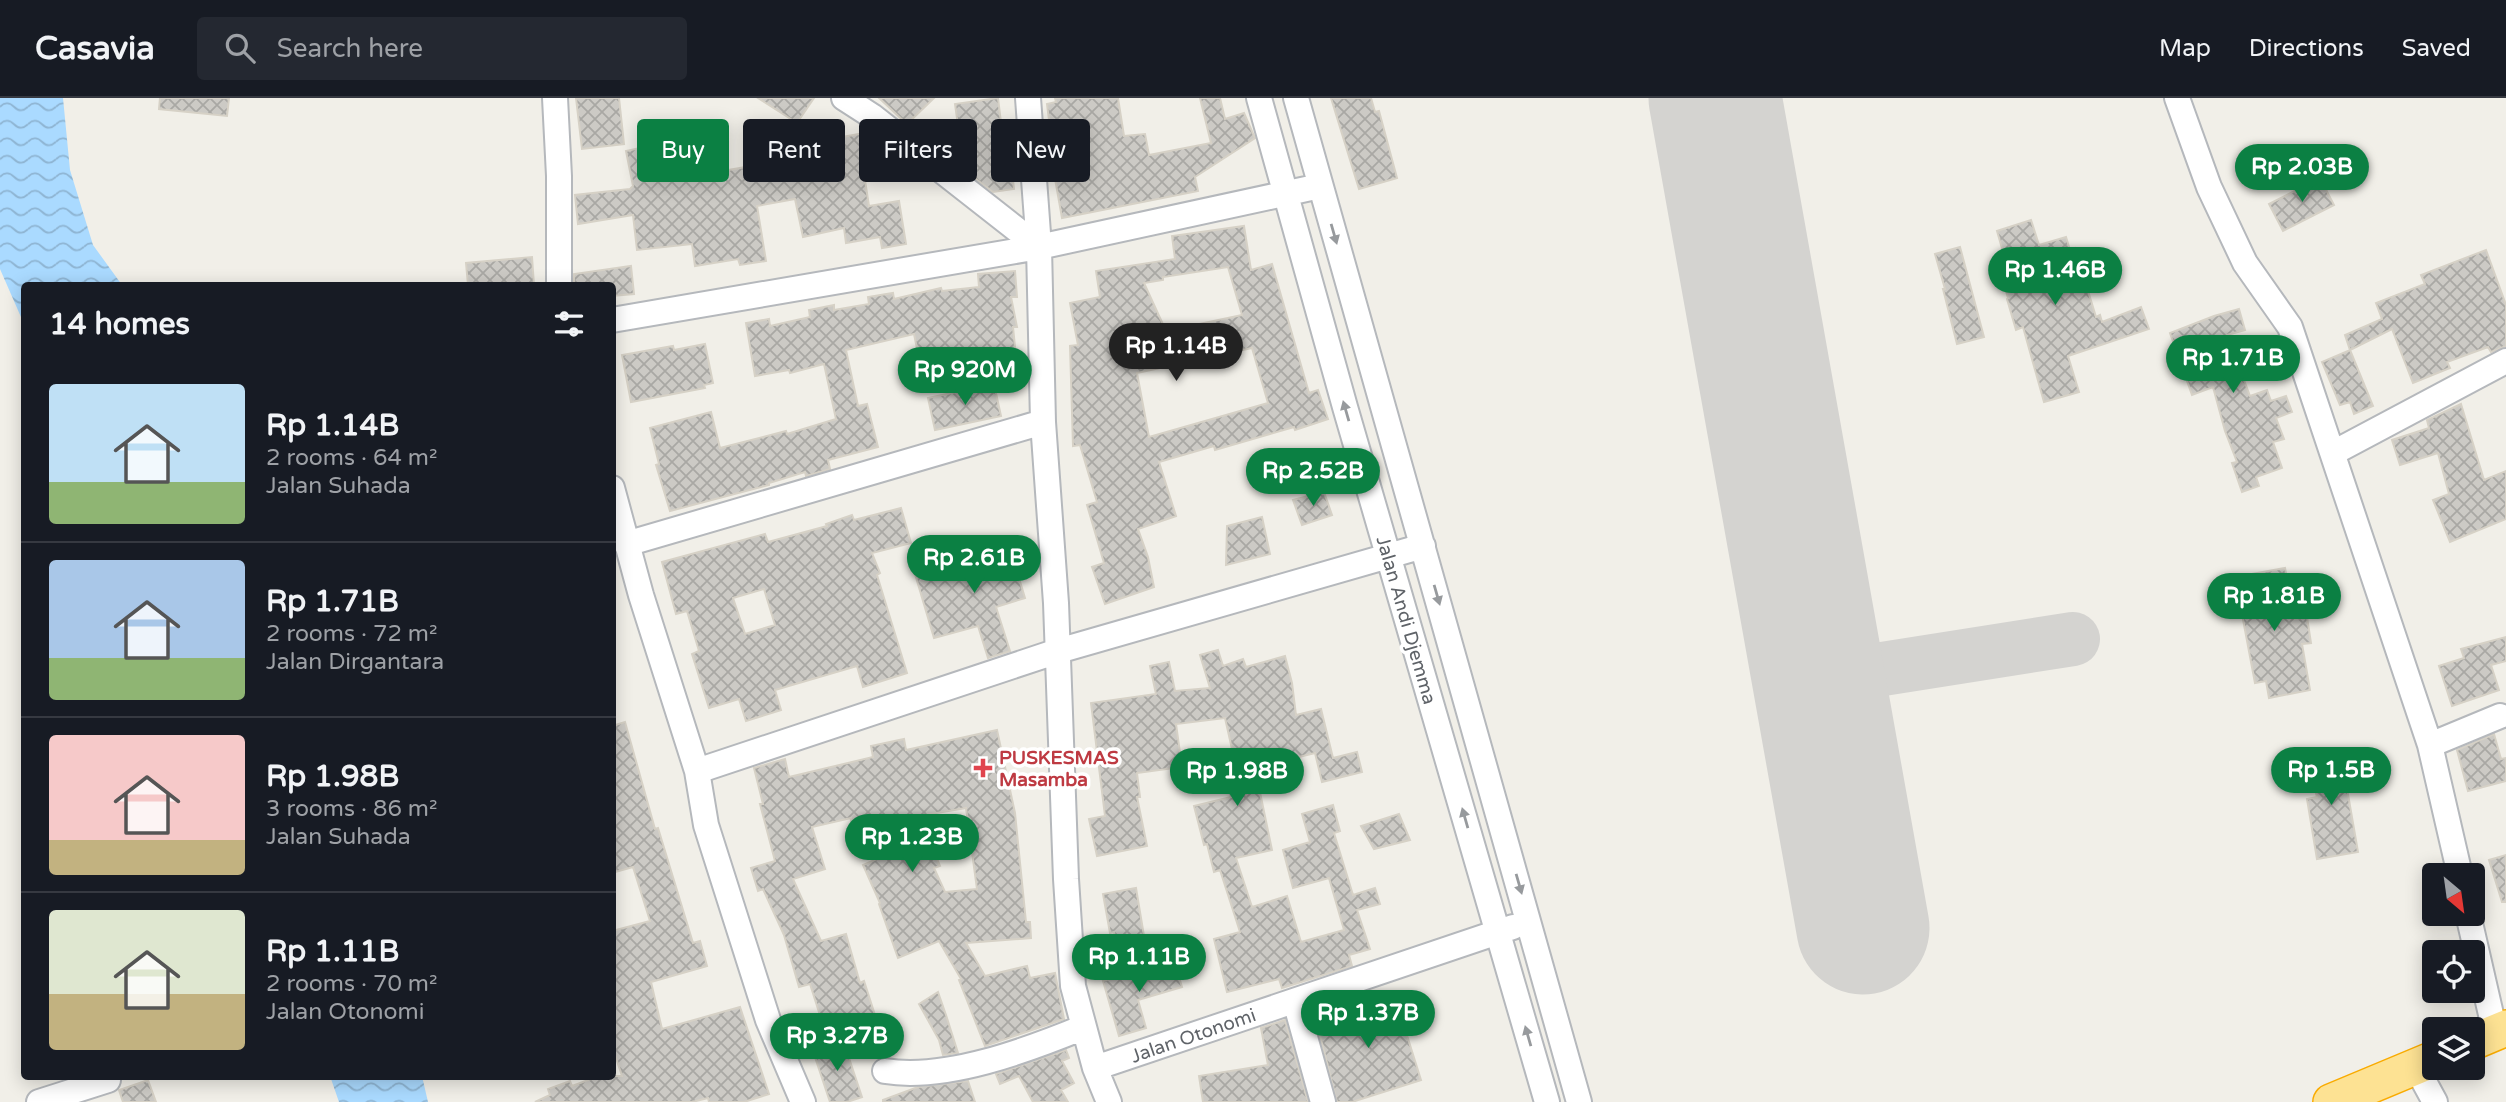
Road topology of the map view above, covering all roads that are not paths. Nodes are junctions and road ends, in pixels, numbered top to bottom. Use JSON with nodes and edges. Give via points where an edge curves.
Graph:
{"nodes":[{"id":1,"x":555,"y":98,"type":"edge"},
{"id":2,"x":844,"y":98,"type":"edge"},
{"id":3,"x":1028,"y":98,"type":"edge"},
{"id":4,"x":1259,"y":98,"type":"edge"},
{"id":5,"x":1296,"y":98,"type":"edge"},
{"id":6,"x":2177,"y":98,"type":"edge"},
{"id":7,"x":1320,"y":186,"type":"junction"},
{"id":8,"x":1287,"y":194,"type":"junction"},
{"id":9,"x":1039,"y":247,"type":"junction"},
{"id":10,"x":559,"y":282,"type":"edge"},
{"id":11,"x":616,"y":319,"type":"edge"},
{"id":12,"x":2506,"y":361,"type":"edge"},
{"id":13,"x":1043,"y":422,"type":"junction"},
{"id":14,"x":2333,"y":453,"type":"junction"},
{"id":15,"x":616,"y":504,"type":"edge"},
{"id":16,"x":626,"y":544,"type":"junction"},
{"id":17,"x":1423,"y":546,"type":"junction"},
{"id":18,"x":1388,"y":555,"type":"junction"},
{"id":19,"x":1058,"y":651,"type":"junction"},
{"id":20,"x":2500,"y":716,"type":"dead end"},
{"id":21,"x":2430,"y":745,"type":"junction"},
{"id":22,"x":697,"y":771,"type":"junction"},
{"id":23,"x":2457,"y":863,"type":"edge"},
{"id":24,"x":1530,"y":920,"type":"junction"},
{"id":25,"x":2470,"y":926,"type":"edge"},
{"id":26,"x":1498,"y":933,"type":"junction"},
{"id":27,"x":1295,"y":1001,"type":"junction"},
{"id":28,"x":1084,"y":1027,"type":"junction"},
{"id":29,"x":2491,"y":1034,"type":"edge"},
{"id":30,"x":2422,"y":1064,"type":"edge"},
{"id":31,"x":1095,"y":1068,"type":"junction"},
{"id":32,"x":885,"y":1071,"type":"dead end"},
{"id":33,"x":108,"y":1080,"type":"dead end"},
{"id":34,"x":2429,"y":1080,"type":"edge"},
{"id":35,"x":39,"y":1102,"type":"edge"},
{"id":36,"x":803,"y":1102,"type":"edge"},
{"id":37,"x":1109,"y":1102,"type":"edge"},
{"id":38,"x":1323,"y":1102,"type":"edge"},
{"id":39,"x":1547,"y":1102,"type":"edge"},
{"id":40,"x":1579,"y":1102,"type":"edge"},
{"id":41,"x":2331,"y":1102,"type":"edge"},
{"id":42,"x":2435,"y":1102,"type":"edge"}],
"edges":[{"from":1,"to":10,"type":"street"},
{"from":2,"to":9,"type":"street"},
{"from":3,"to":9,"type":"street"},
{"from":4,"to":8,"type":"street","name":"Jalan Andi Djemma"},
{"from":5,"to":7,"type":"street","name":"Jalan Andi Djemma"},
{"from":6,"to":14,"type":"street","via":[[2209,187],[2245,263],[2290,327]]},
{"from":7,"to":8,"type":"street"},
{"from":7,"to":17,"type":"street","name":"Jalan Andi Djemma","one_way":true},
{"from":8,"to":9,"type":"street"},
{"from":18,"to":8,"type":"street","name":"Jalan Andi Djemma","one_way":true},
{"from":9,"to":11,"type":"street"},
{"from":9,"to":13,"type":"street"},
{"from":12,"to":14,"type":"street"},
{"from":13,"to":16,"type":"street"},
{"from":13,"to":19,"type":"street"},
{"from":14,"to":21,"type":"street"},
{"from":15,"to":16,"type":"street"},
{"from":16,"to":22,"type":"street"},
{"from":17,"to":18,"type":"street"},
{"from":17,"to":24,"type":"street","name":"Jalan Andi Djemma","one_way":true},
{"from":18,"to":19,"type":"street"},
{"from":26,"to":18,"type":"street","name":"Jalan Andi Djemma","one_way":true},
{"from":19,"to":22,"type":"street"},
{"from":19,"to":28,"type":"street","via":[[1073,986]]},
{"from":20,"to":21,"type":"street"},
{"from":21,"to":23,"type":"street"},
{"from":22,"to":36,"type":"street","via":[[706,825],[768,1020]]},
{"from":24,"to":26,"type":"street","name":"Jalan Otonomi"},
{"from":24,"to":40,"type":"street","name":"Jalan Andi Djemma"},
{"from":25,"to":29,"type":"street"},
{"from":26,"to":27,"type":"street","name":"Jalan Otonomi"},
{"from":39,"to":26,"type":"street","name":"Jalan Andi Djemma","one_way":true},
{"from":27,"to":31,"type":"street","name":"Jalan Otonomi"},
{"from":27,"to":38,"type":"street"},
{"from":28,"to":31,"type":"street"},
{"from":28,"to":32,"type":"street","via":[[953,1069]]},
{"from":30,"to":41,"type":"highway"},
{"from":31,"to":37,"type":"street"},
{"from":33,"to":35,"type":"street"},
{"from":34,"to":42,"type":"street"}]}
